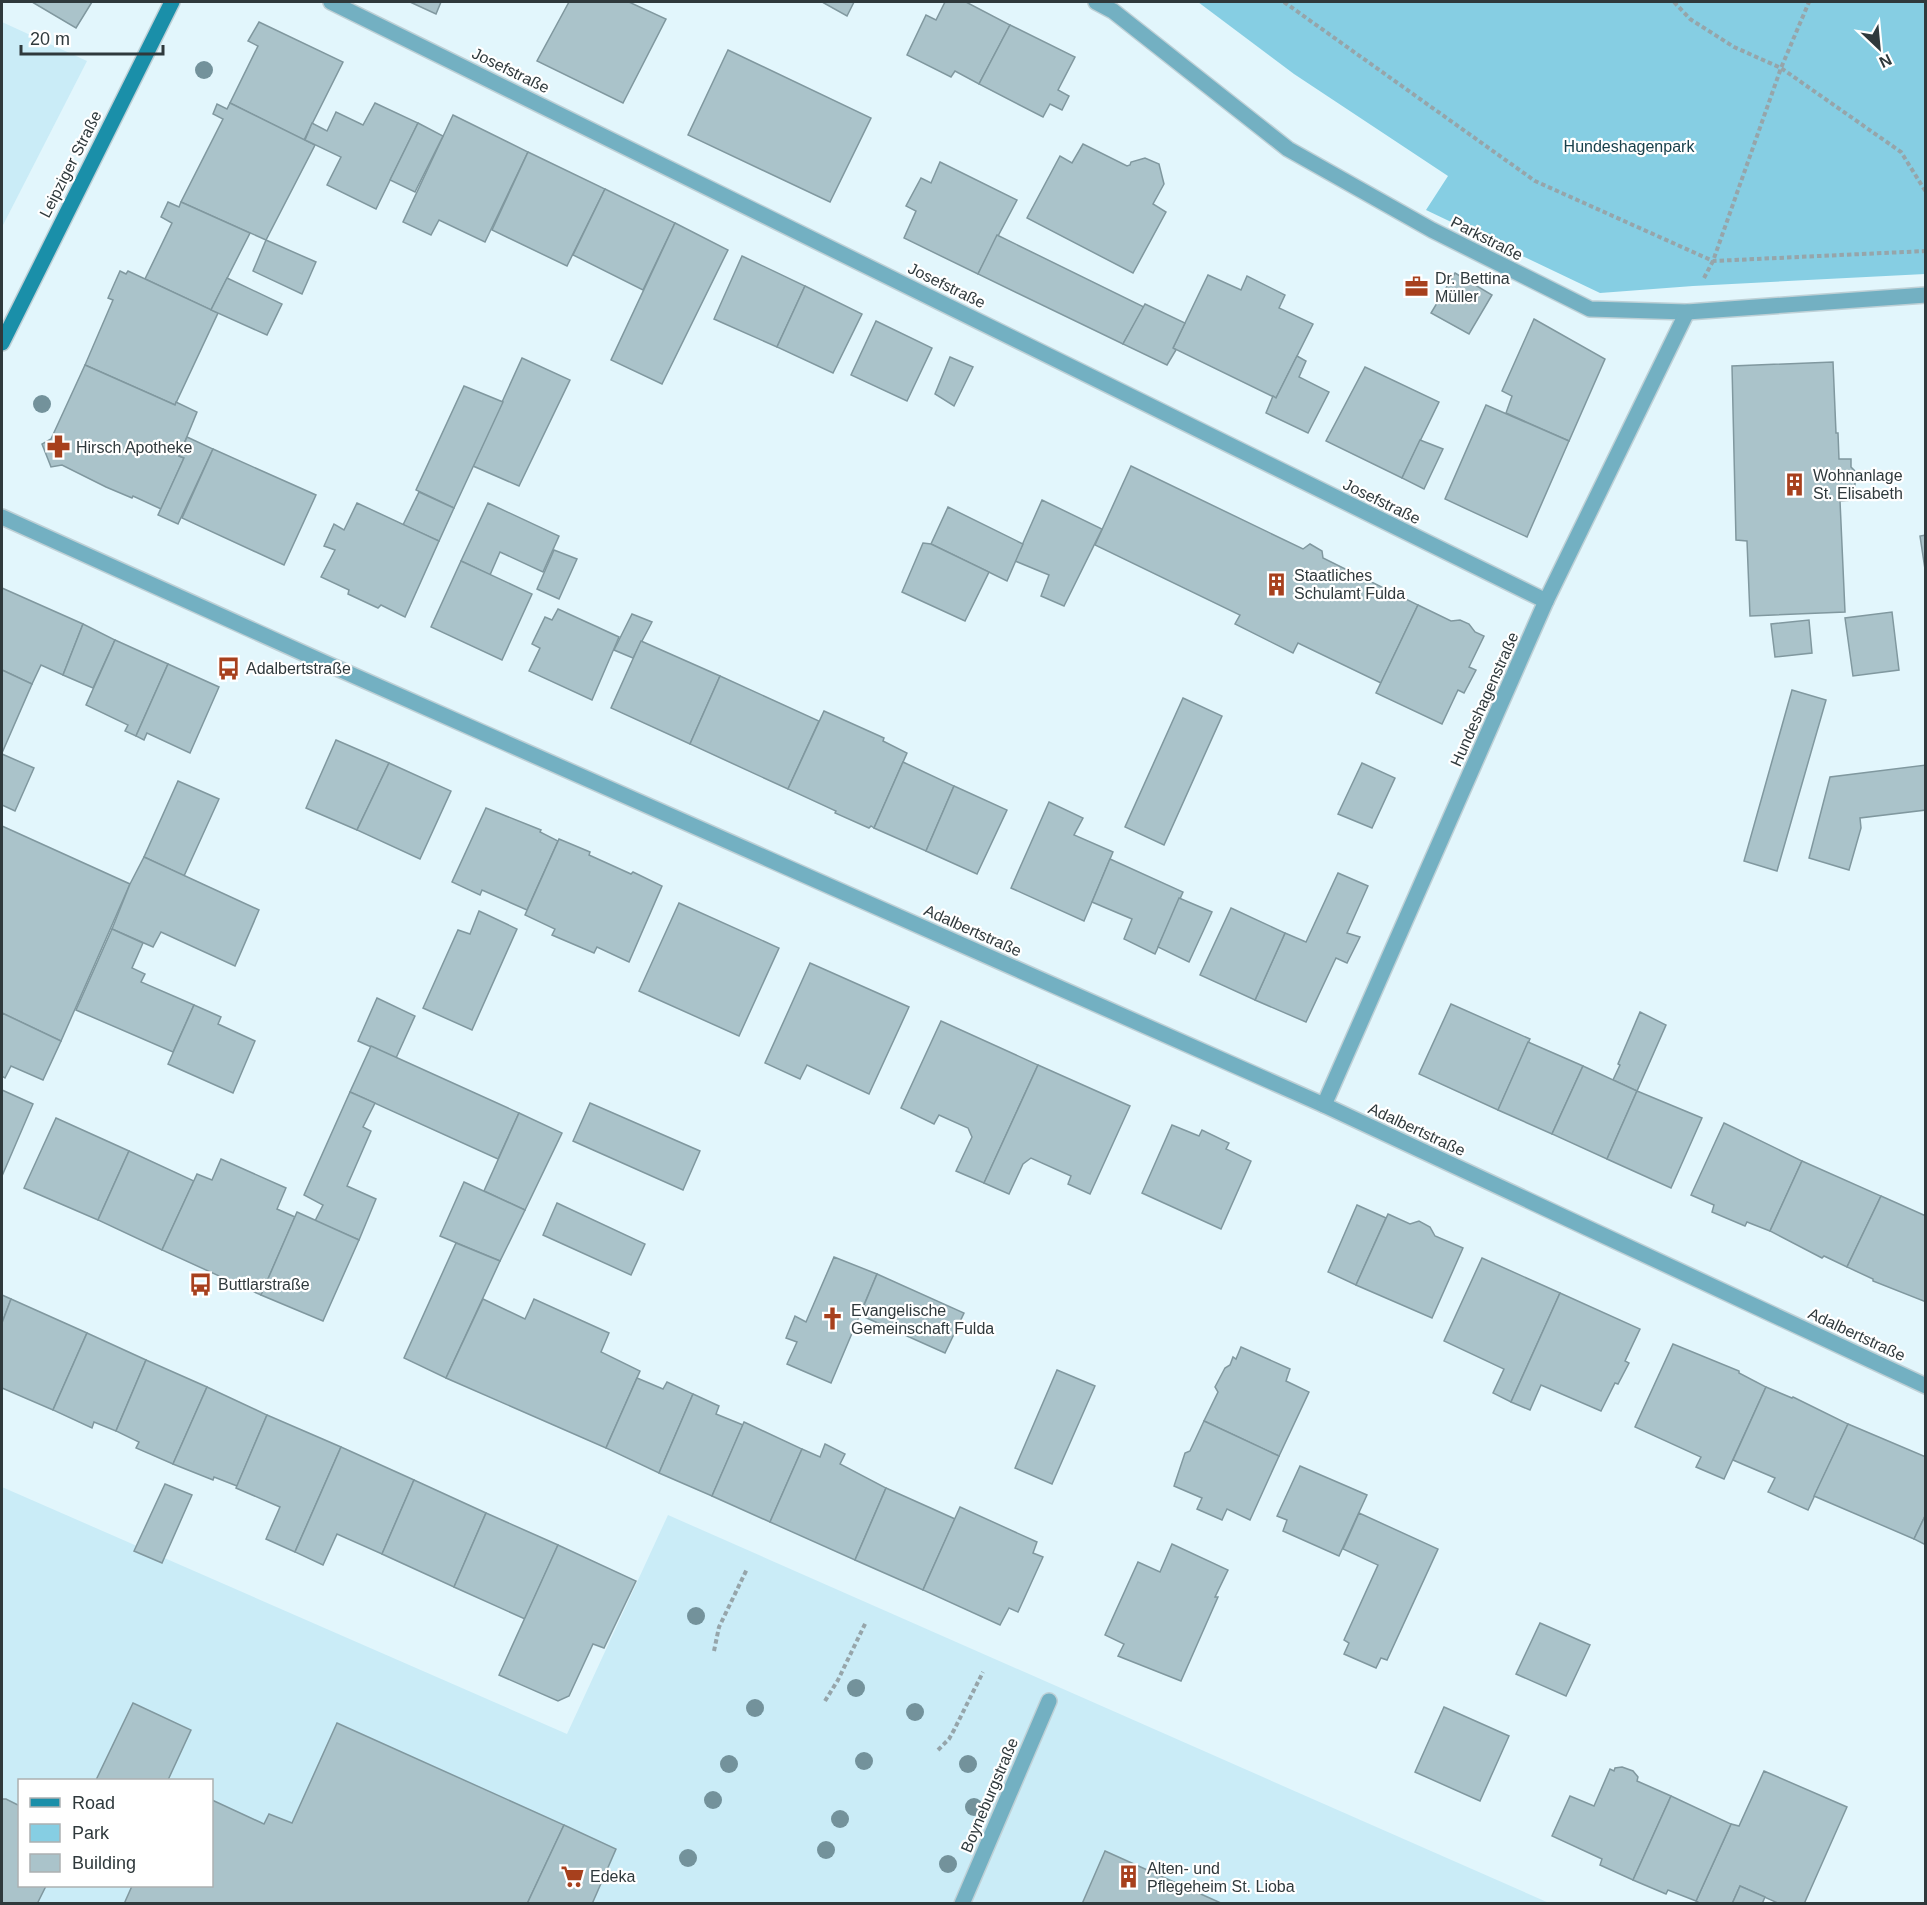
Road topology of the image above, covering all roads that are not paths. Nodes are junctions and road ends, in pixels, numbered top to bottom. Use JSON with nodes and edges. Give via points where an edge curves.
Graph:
{"nodes":[{"id":1,"x":172,"y":2,"type":"edge"},
{"id":2,"x":331,"y":2,"type":"edge"},
{"id":3,"x":1096,"y":2,"type":"edge"},
{"id":4,"x":1926,"y":295,"type":"edge"},
{"id":5,"x":1687,"y":312,"type":"junction"},
{"id":6,"x":2,"y":344,"type":"edge"},
{"id":7,"x":2,"y":516,"type":"edge"},
{"id":8,"x":1546,"y":602,"type":"junction"},
{"id":9,"x":1324,"y":1105,"type":"junction"},
{"id":10,"x":1926,"y":1386,"type":"edge"},
{"id":11,"x":1049,"y":1701,"type":"dead end"},
{"id":12,"x":962,"y":1904,"type":"edge"}],
"edges":[{"from":1,"to":6,"type":"main road","name":"Leipziger Straße"},
{"from":2,"to":8,"type":"street","name":"Josefstraße"},
{"from":3,"to":5,"type":"street","name":"Parkstraße","via":[[1113,11],[1288,149],[1432,230],[1590,309]]},
{"from":4,"to":5,"type":"street","name":"Parkstraße"},
{"from":5,"to":8,"type":"street","name":"Hundeshagenstraße"},
{"from":7,"to":9,"type":"street","name":"Adalbertstraße","via":[[245,628]]},
{"from":8,"to":9,"type":"street","name":"Hundeshagenstraße"},
{"from":9,"to":10,"type":"street","name":"Adalbertstraße"},
{"from":11,"to":12,"type":"street","name":"Boyneburgstraße"}]}
